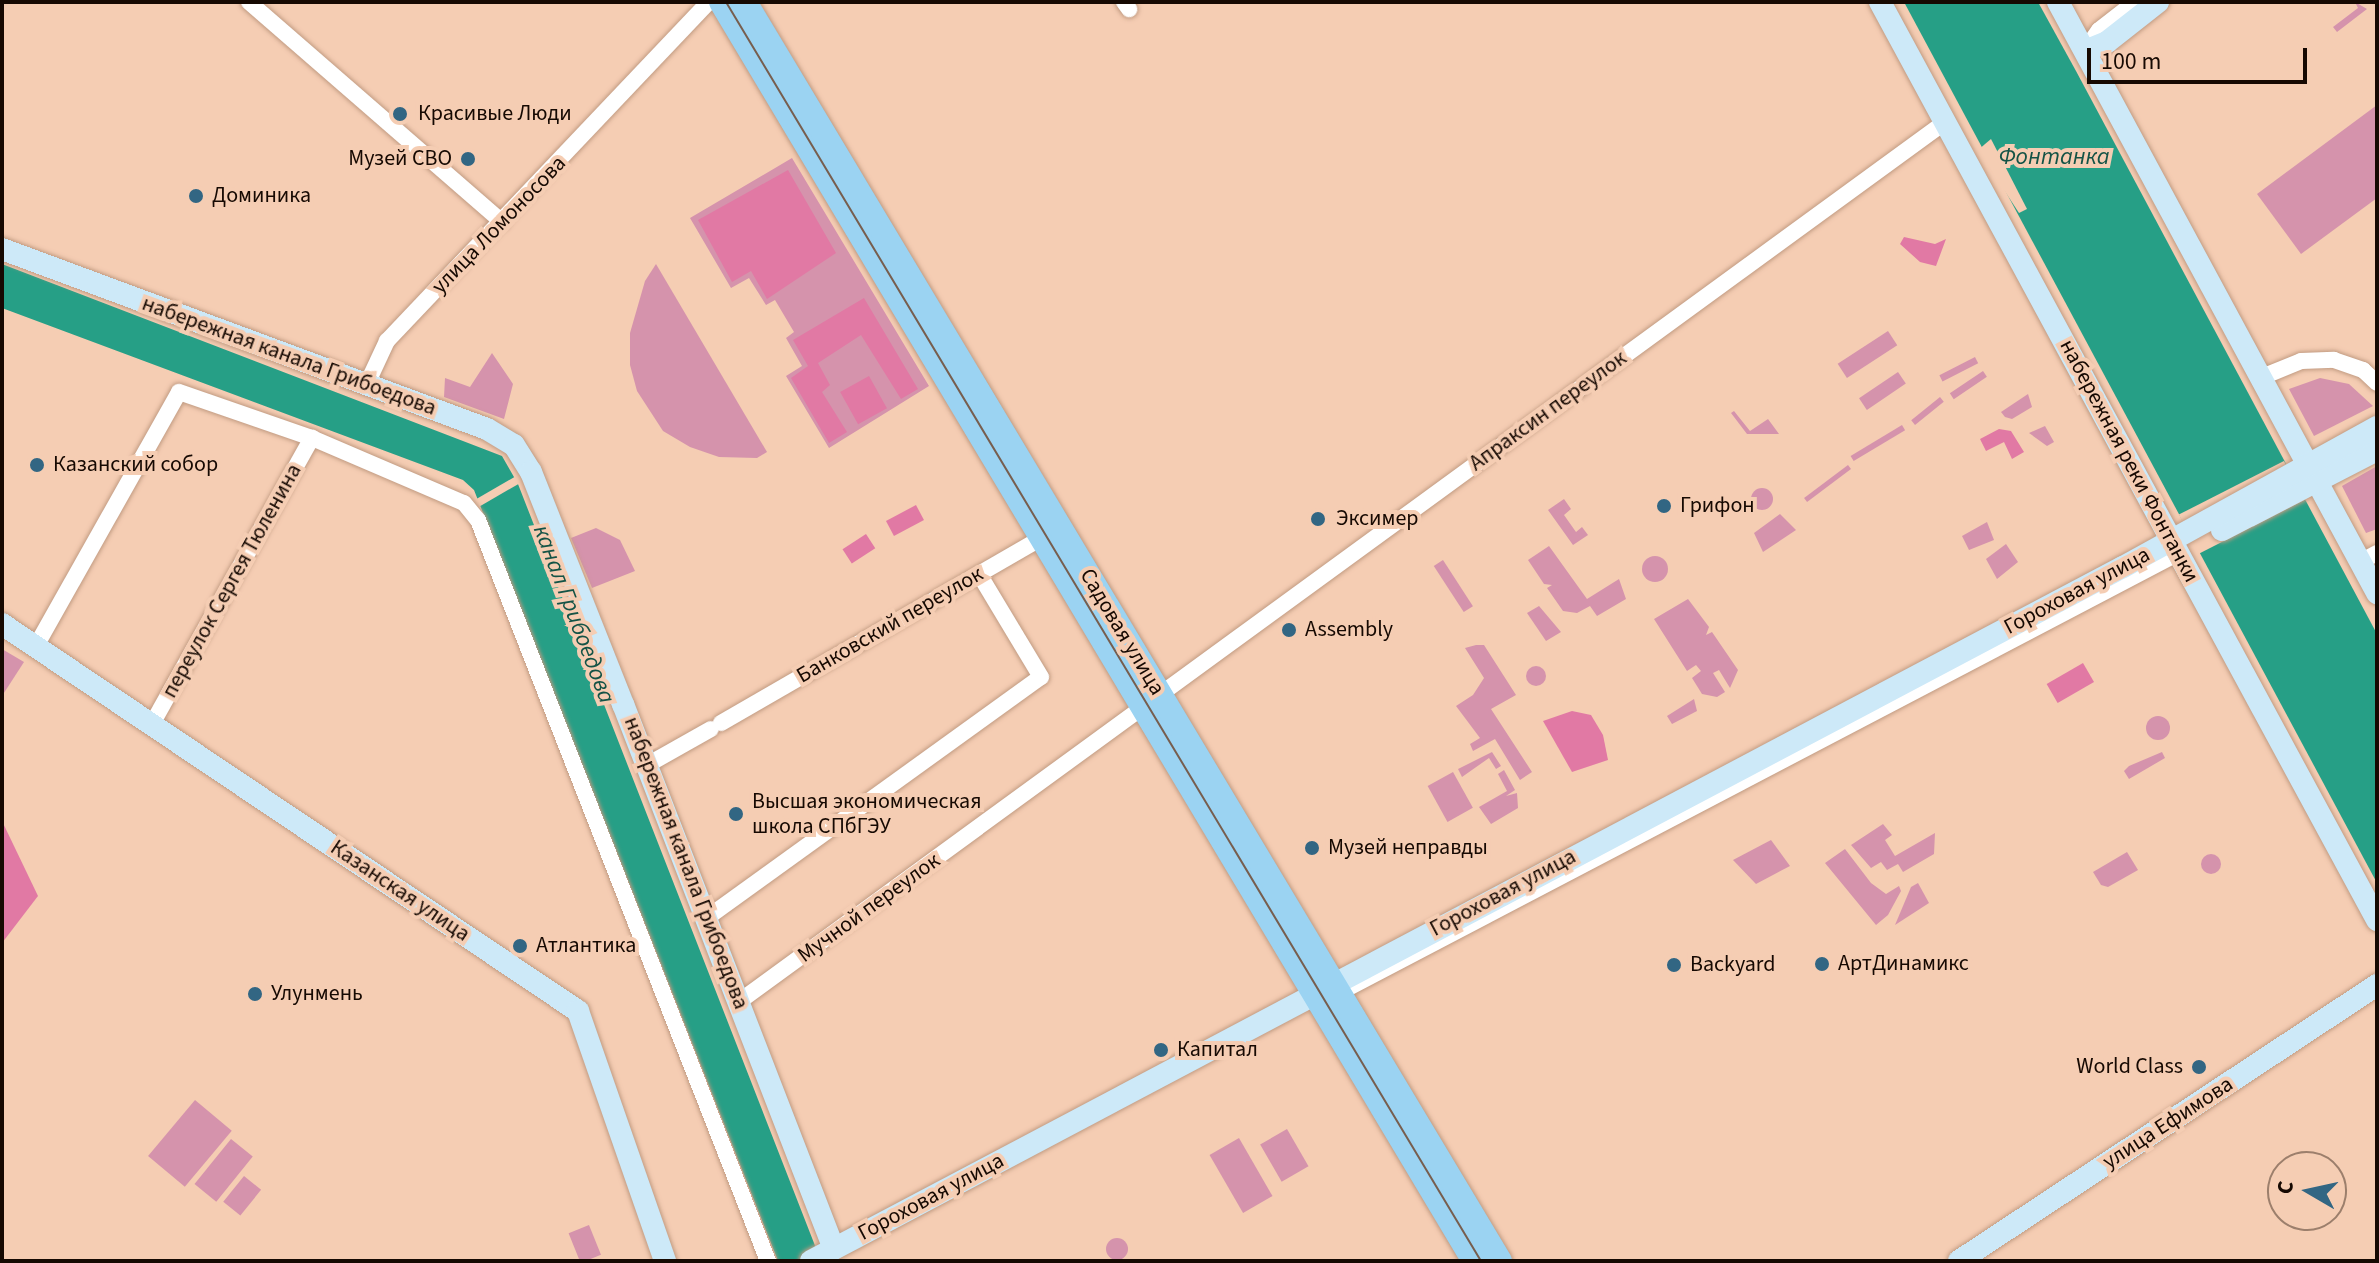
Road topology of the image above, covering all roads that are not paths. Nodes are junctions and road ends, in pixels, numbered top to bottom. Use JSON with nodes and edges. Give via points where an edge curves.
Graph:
{"nodes":[{"id":1,"x":249,"y":2,"type":"edge"},
{"id":2,"x":709,"y":2,"type":"edge"},
{"id":3,"x":721,"y":2,"type":"edge"},
{"id":4,"x":745,"y":2,"type":"edge"},
{"id":5,"x":1880,"y":2,"type":"edge"},
{"id":6,"x":2058,"y":2,"type":"edge"},
{"id":7,"x":2135,"y":2,"type":"edge"},
{"id":8,"x":2158,"y":2,"type":"edge"},
{"id":9,"x":2085,"y":51,"type":"junction"},
{"id":10,"x":1945,"y":122,"type":"junction"},
{"id":11,"x":502,"y":222,"type":"junction"},
{"id":12,"x":2,"y":249,"type":"edge"},
{"id":13,"x":2262,"y":377,"type":"junction"},
{"id":14,"x":2377,"y":383,"type":"edge"},
{"id":15,"x":366,"y":386,"type":"junction"},
{"id":16,"x":2377,"y":427,"type":"edge"},
{"id":17,"x":312,"y":438,"type":"junction"},
{"id":18,"x":2377,"y":450,"type":"edge"},
{"id":19,"x":2304,"y":478,"type":"junction"},
{"id":20,"x":1051,"y":533,"type":"junction"},
{"id":21,"x":2183,"y":542,"type":"junction"},
{"id":22,"x":2369,"y":557,"type":"edge"},
{"id":23,"x":979,"y":574,"type":"junction"},
{"id":24,"x":2377,"y":593,"type":"edge"},
{"id":25,"x":2,"y":624,"type":"edge"},
{"id":26,"x":36,"y":646,"type":"junction"},
{"id":27,"x":1152,"y":702,"type":"junction"},
{"id":28,"x":152,"y":724,"type":"junction"},
{"id":29,"x":647,"y":765,"type":"junction"},
{"id":30,"x":708,"y":917,"type":"junction"},
{"id":31,"x":2377,"y":920,"type":"edge"},
{"id":32,"x":2377,"y":985,"type":"edge"},
{"id":33,"x":1327,"y":993,"type":"junction"},
{"id":34,"x":740,"y":1001,"type":"junction"},
{"id":35,"x":827,"y":1257,"type":"edge"},
{"id":36,"x":665,"y":1261,"type":"edge"},
{"id":37,"x":768,"y":1261,"type":"edge"},
{"id":38,"x":1474,"y":1261,"type":"edge"},
{"id":39,"x":1500,"y":1261,"type":"edge"},
{"id":40,"x":1959,"y":1261,"type":"edge"}],
"edges":[{"from":1,"to":11,"type":"street"},
{"from":2,"to":11,"type":"street","name":"улица Ломоносова"},
{"from":3,"to":20,"type":"main road","name":"Садовая улица"},
{"from":4,"to":20,"type":"main road","name":"Садовая улица"},
{"from":5,"to":10,"type":"street","name":"набережная реки Фонтанки"},
{"from":6,"to":9,"type":"street"},
{"from":7,"to":9,"type":"street","via":[[2099,30]]},
{"from":8,"to":9,"type":"street","via":[[2107,42]]},
{"from":9,"to":13,"type":"street"},
{"from":10,"to":21,"type":"street","name":"набережная реки Фонтанки"},
{"from":10,"to":27,"type":"street","name":"Апраксин переулок"},
{"from":11,"to":15,"type":"street","name":"улица Ломоносова","via":[[387,341]]},
{"from":12,"to":15,"type":"street","name":"набережная канала Грибоедова"},
{"from":13,"to":14,"type":"street","via":[[2301,361],[2334,360],[2363,370]]},
{"from":13,"to":19,"type":"street"},
{"from":15,"to":29,"type":"street","name":"набережная канала Грибоедова","via":[[487,429],[514,445],[531,472]]},
{"from":16,"to":19,"type":"street"},
{"from":17,"to":26,"type":"street","via":[[185,390],[175,396]]},
{"from":17,"to":28,"type":"street","name":"переулок Сергея Тюленина"},
{"from":17,"to":37,"type":"street","via":[[457,497],[478,520]]},
{"from":18,"to":19,"type":"street"},
{"from":19,"to":21,"type":"street","name":"Гороховая улица"},
{"from":19,"to":22,"type":"street"},
{"from":20,"to":23,"type":"street","name":"Банковский переулок"},
{"from":20,"to":27,"type":"main road","name":"Садовая улица"},
{"from":21,"to":31,"type":"street","name":"набережная реки Фонтанки"},
{"from":21,"to":33,"type":"street","name":"Гороховая улица"},
{"from":22,"to":24,"type":"street"},
{"from":23,"to":29,"type":"street","name":"Банковский переулок"},
{"from":23,"to":30,"type":"street","via":[[1041,677]]},
{"from":25,"to":26,"type":"street","name":"Казанская улица"},
{"from":26,"to":28,"type":"street","name":"Казанская улица"},
{"from":27,"to":33,"type":"main road","name":"Садовая улица"},
{"from":27,"to":34,"type":"street","name":"Мучной переулок"},
{"from":28,"to":36,"type":"street","name":"Казанская улица","via":[[578,1011]]},
{"from":29,"to":30,"type":"street","name":"набережная канала Грибоедова"},
{"from":30,"to":34,"type":"street","name":"набережная канала Грибоедова"},
{"from":32,"to":40,"type":"street","name":"улица Ефимова"},
{"from":33,"to":35,"type":"street","name":"Гороховая улица"},
{"from":33,"to":38,"type":"main road","name":"Садовая улица"},
{"from":33,"to":39,"type":"main road","name":"Садовая улица"},
{"from":34,"to":35,"type":"street","name":"набережная канала Грибоедова"}]}
